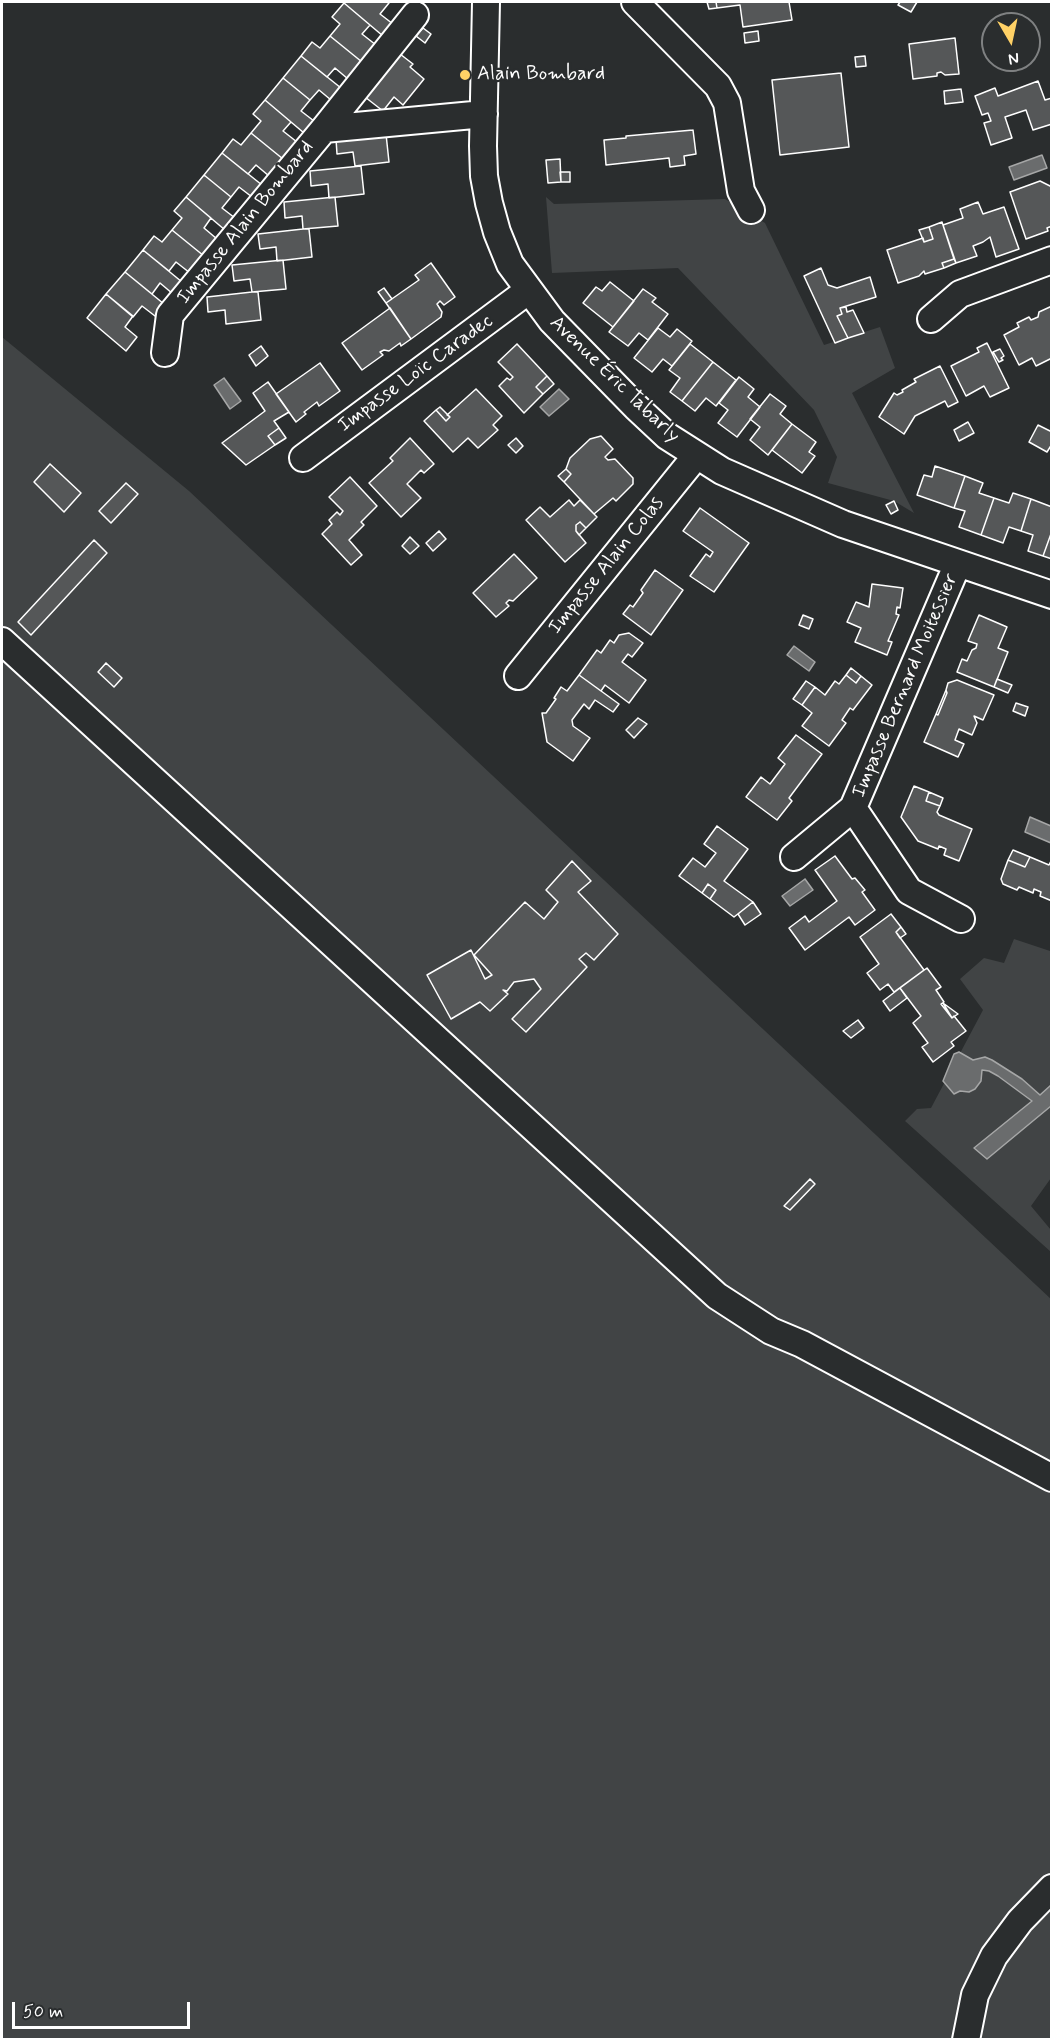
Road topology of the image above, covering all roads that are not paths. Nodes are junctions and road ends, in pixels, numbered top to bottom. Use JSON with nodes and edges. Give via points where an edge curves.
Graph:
{"nodes":[{"id":1,"x":486,"y":2,"type":"edge"},
{"id":2,"x":635,"y":2,"type":"edge"},
{"id":3,"x":415,"y":15,"type":"dead end"},
{"id":4,"x":484,"y":114,"type":"junction"},
{"id":5,"x":324,"y":129,"type":"junction"},
{"id":6,"x":751,"y":210,"type":"dead end"},
{"id":7,"x":1052,"y":260,"type":"edge"},
{"id":8,"x":529,"y":290,"type":"junction"},
{"id":9,"x":931,"y":320,"type":"dead end"},
{"id":10,"x":165,"y":353,"type":"dead end"},
{"id":11,"x":696,"y":456,"type":"junction"},
{"id":12,"x":303,"y":458,"type":"dead end"},
{"id":13,"x":958,"y":563,"type":"junction"},
{"id":14,"x":1052,"y":595,"type":"edge"},
{"id":15,"x":2,"y":641,"type":"edge"},
{"id":16,"x":518,"y":676,"type":"dead end"},
{"id":17,"x":853,"y":808,"type":"junction"},
{"id":18,"x":794,"y":857,"type":"dead end"},
{"id":19,"x":961,"y":920,"type":"dead end"},
{"id":20,"x":1052,"y":1478,"type":"edge"},
{"id":21,"x":1052,"y":1888,"type":"edge"},
{"id":22,"x":966,"y":2040,"type":"edge"}],
"edges":[{"from":1,"to":4,"type":"street","name":"Avenue Éric Tabarly"},
{"from":2,"to":6,"type":"street","via":[[718,86],[727,103],[741,192]]},
{"from":3,"to":5,"type":"street","name":"Impasse Alain Bombard"},
{"from":4,"to":5,"type":"street","name":"Impasse Alain Bombard"},
{"from":4,"to":8,"type":"street","name":"Avenue Éric Tabarly","via":[[483,156],[489,203],[510,264]]},
{"from":5,"to":10,"type":"street","name":"Impasse Alain Bombard","via":[[170,315]]},
{"from":7,"to":9,"type":"street","via":[[960,294]]},
{"from":8,"to":11,"type":"street","name":"Avenue Éric Tabarly","via":[[552,321],[636,407]]},
{"from":8,"to":12,"type":"street","name":"Impasse Loïc Caradec"},
{"from":11,"to":13,"type":"street","name":"Avenue Éric Tabarly","via":[[843,524]]},
{"from":11,"to":16,"type":"street","name":"Impasse Alain Colas"},
{"from":13,"to":14,"type":"street","name":"Avenue Éric Tabarly"},
{"from":13,"to":17,"type":"street","name":"Impasse Bernard Moitessier"},
{"from":15,"to":20,"type":"street","via":[[717,1296],[771,1331]]},
{"from":17,"to":18,"type":"street","name":"Impasse Bernard Moitessier"},
{"from":17,"to":19,"type":"street","name":"Impasse Bernard Moitessier","via":[[909,891]]},
{"from":21,"to":22,"type":"street","via":[[994,1956],[975,1995]]}]}
